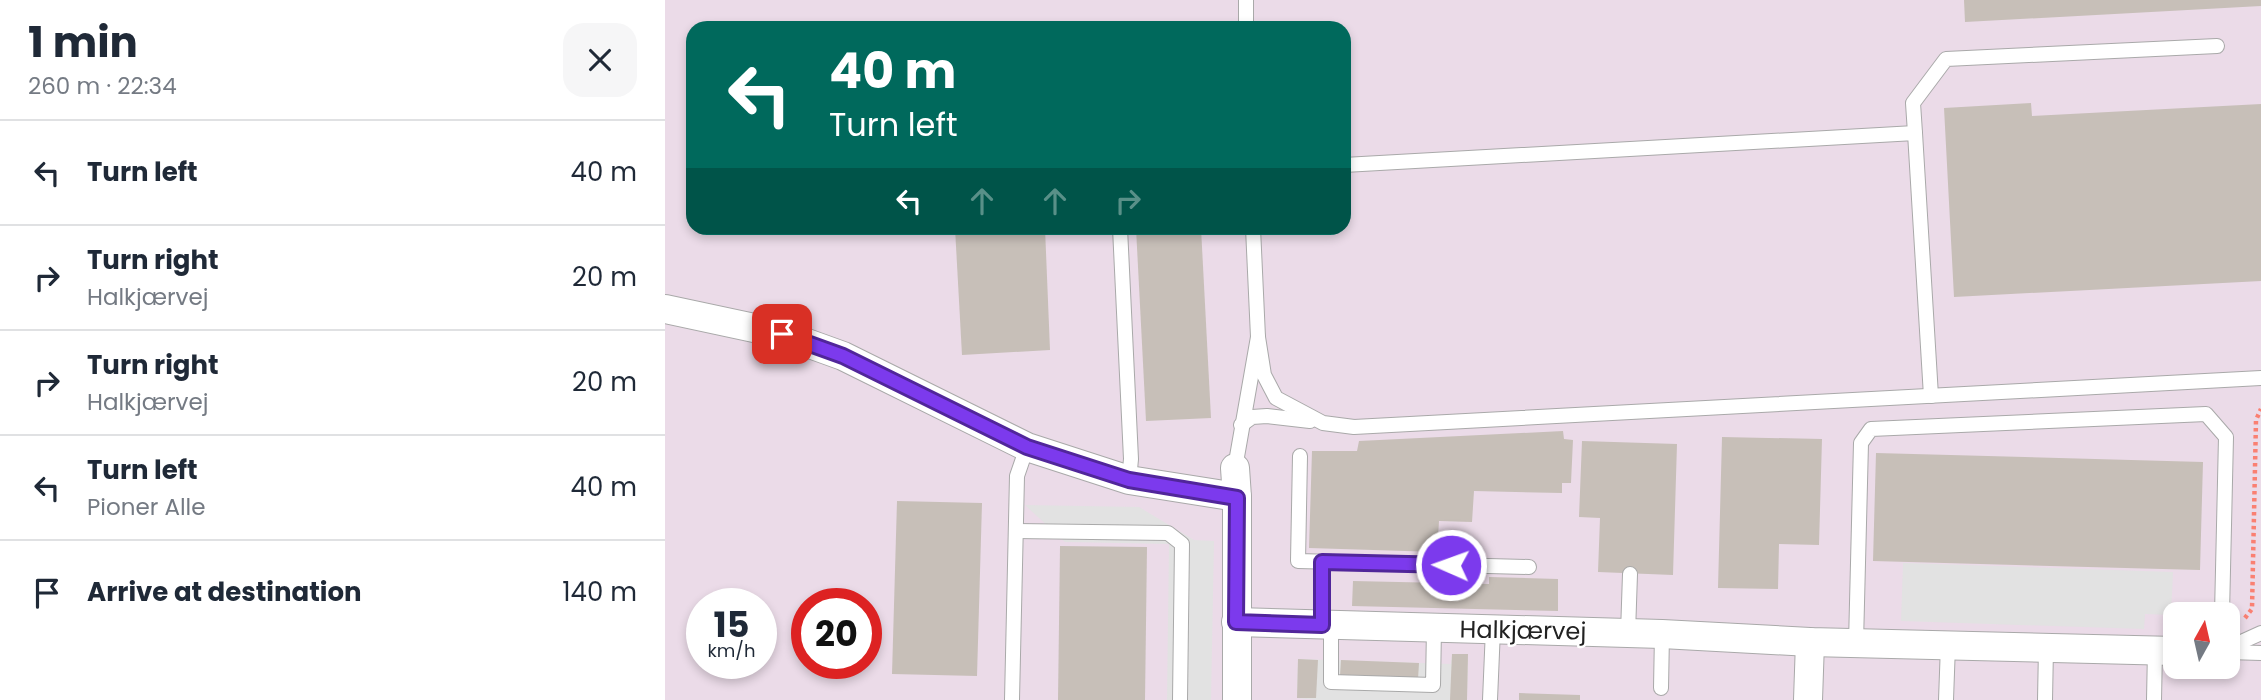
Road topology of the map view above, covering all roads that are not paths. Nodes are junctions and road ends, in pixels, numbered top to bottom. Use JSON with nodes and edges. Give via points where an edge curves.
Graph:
{"nodes":[{"id":1,"x":1245,"y":0,"type":"edge"},
{"id":2,"x":1246,"y":21,"type":"edge"},
{"id":3,"x":2217,"y":46,"type":"dead end"},
{"id":4,"x":1915,"y":133,"type":"junction"},
{"id":5,"x":1351,"y":165,"type":"edge"},
{"id":6,"x":1120,"y":235,"type":"edge"},
{"id":7,"x":1253,"y":235,"type":"edge"},
{"id":8,"x":665,"y":309,"type":"edge"},
{"id":9,"x":1258,"y":337,"type":"junction"},
{"id":10,"x":2261,"y":378,"type":"edge"},
{"id":11,"x":1931,"y":396,"type":"junction"},
{"id":12,"x":1323,"y":423,"type":"junction"},
{"id":13,"x":1241,"y":425,"type":"junction"},
{"id":14,"x":1027,"y":447,"type":"junction"},
{"id":15,"x":1300,"y":456,"type":"dead end"},
{"id":16,"x":1235,"y":468,"type":"joint"},
{"id":17,"x":1129,"y":480,"type":"junction"},
{"id":18,"x":1237,"y":498,"type":"junction"},
{"id":19,"x":1016,"y":531,"type":"junction"},
{"id":20,"x":1322,"y":562,"type":"junction"},
{"id":21,"x":1529,"y":567,"type":"dead end"},
{"id":22,"x":1630,"y":574,"type":"dead end"},
{"id":23,"x":2222,"y":602,"type":"edge"},
{"id":24,"x":1236,"y":622,"type":"junction"},
{"id":25,"x":1327,"y":625,"type":"junction"},
{"id":26,"x":1434,"y":628,"type":"junction"},
{"id":27,"x":1493,"y":629,"type":"junction"},
{"id":28,"x":1628,"y":633,"type":"junction"},
{"id":29,"x":2261,"y":633,"type":"edge"},
{"id":30,"x":1662,"y":634,"type":"junction"},
{"id":31,"x":1810,"y":642,"type":"junction"},
{"id":32,"x":1856,"y":643,"type":"junction"},
{"id":33,"x":2240,"y":644,"type":"edge"},
{"id":34,"x":1948,"y":645,"type":"junction"},
{"id":35,"x":2046,"y":648,"type":"junction"},
{"id":36,"x":2163,"y":650,"type":"edge"},
{"id":37,"x":2240,"y":651,"type":"edge"},
{"id":38,"x":2261,"y":653,"type":"edge"},
{"id":39,"x":2163,"y":659,"type":"edge"},
{"id":40,"x":1661,"y":688,"type":"dead end"},
{"id":41,"x":1012,"y":700,"type":"edge"},
{"id":42,"x":1180,"y":700,"type":"edge"},
{"id":43,"x":1237,"y":700,"type":"edge"},
{"id":44,"x":1490,"y":700,"type":"edge"},
{"id":45,"x":1808,"y":700,"type":"edge"},
{"id":46,"x":1946,"y":700,"type":"edge"},
{"id":47,"x":2045,"y":700,"type":"edge"},
{"id":48,"x":2154,"y":700,"type":"edge"}],
"edges":[{"from":1,"to":2,"type":"lane"},
{"from":3,"to":4,"type":"lane","via":[[1946,59],[1913,103]]},
{"from":4,"to":5,"type":"lane"},
{"from":4,"to":11,"type":"lane"},
{"from":6,"to":17,"type":"lane"},
{"from":7,"to":9,"type":"lane"},
{"from":8,"to":14,"type":"street","via":[[782,334],[843,356]]},
{"from":9,"to":12,"type":"lane","via":[[1264,375],[1276,398]]},
{"from":9,"to":13,"type":"lane"},
{"from":10,"to":11,"type":"lane"},
{"from":11,"to":12,"type":"lane","via":[[1353,427]]},
{"from":12,"to":13,"type":"lane","via":[[1267,416],[1252,417]]},
{"from":13,"to":16,"type":"lane"},
{"from":14,"to":17,"type":"street"},
{"from":14,"to":19,"type":"lane","via":[[1017,476]]},
{"from":15,"to":20,"type":"lane","via":[[1298,561]]},
{"from":16,"to":18,"type":"street"},
{"from":17,"to":18,"type":"street"},
{"from":18,"to":24,"type":"street"},
{"from":19,"to":41,"type":"lane"},
{"from":19,"to":42,"type":"lane","via":[[1167,533],[1182,544]]},
{"from":20,"to":21,"type":"lane"},
{"from":20,"to":25,"type":"lane"},
{"from":22,"to":28,"type":"lane"},
{"from":23,"to":32,"type":"lane","via":[[2226,437],[2206,414],[1871,429],[1861,443]]},
{"from":24,"to":25,"type":"street","name":"Halkjærvej"},
{"from":24,"to":43,"type":"street"},
{"from":25,"to":26,"type":"street","name":"Halkjærvej"},
{"from":25,"to":26,"type":"lane","via":[[1331,682],[1433,685]]},
{"from":26,"to":27,"type":"street","name":"Halkjærvej"},
{"from":27,"to":28,"type":"street","name":"Halkjærvej"},
{"from":27,"to":44,"type":"lane"},
{"from":28,"to":30,"type":"street","name":"Halkjærvej"},
{"from":29,"to":33,"type":"lane"},
{"from":30,"to":31,"type":"street","name":"Halkjærvej"},
{"from":30,"to":40,"type":"lane"},
{"from":31,"to":32,"type":"street","name":"Halkjærvej"},
{"from":31,"to":45,"type":"street"},
{"from":32,"to":34,"type":"street","name":"Halkjærvej"},
{"from":34,"to":35,"type":"street","name":"Halkjærvej"},
{"from":34,"to":46,"type":"lane"},
{"from":35,"to":36,"type":"street","name":"Halkjærvej"},
{"from":35,"to":47,"type":"lane"},
{"from":37,"to":38,"type":"lane"},
{"from":39,"to":48,"type":"lane"}]}
